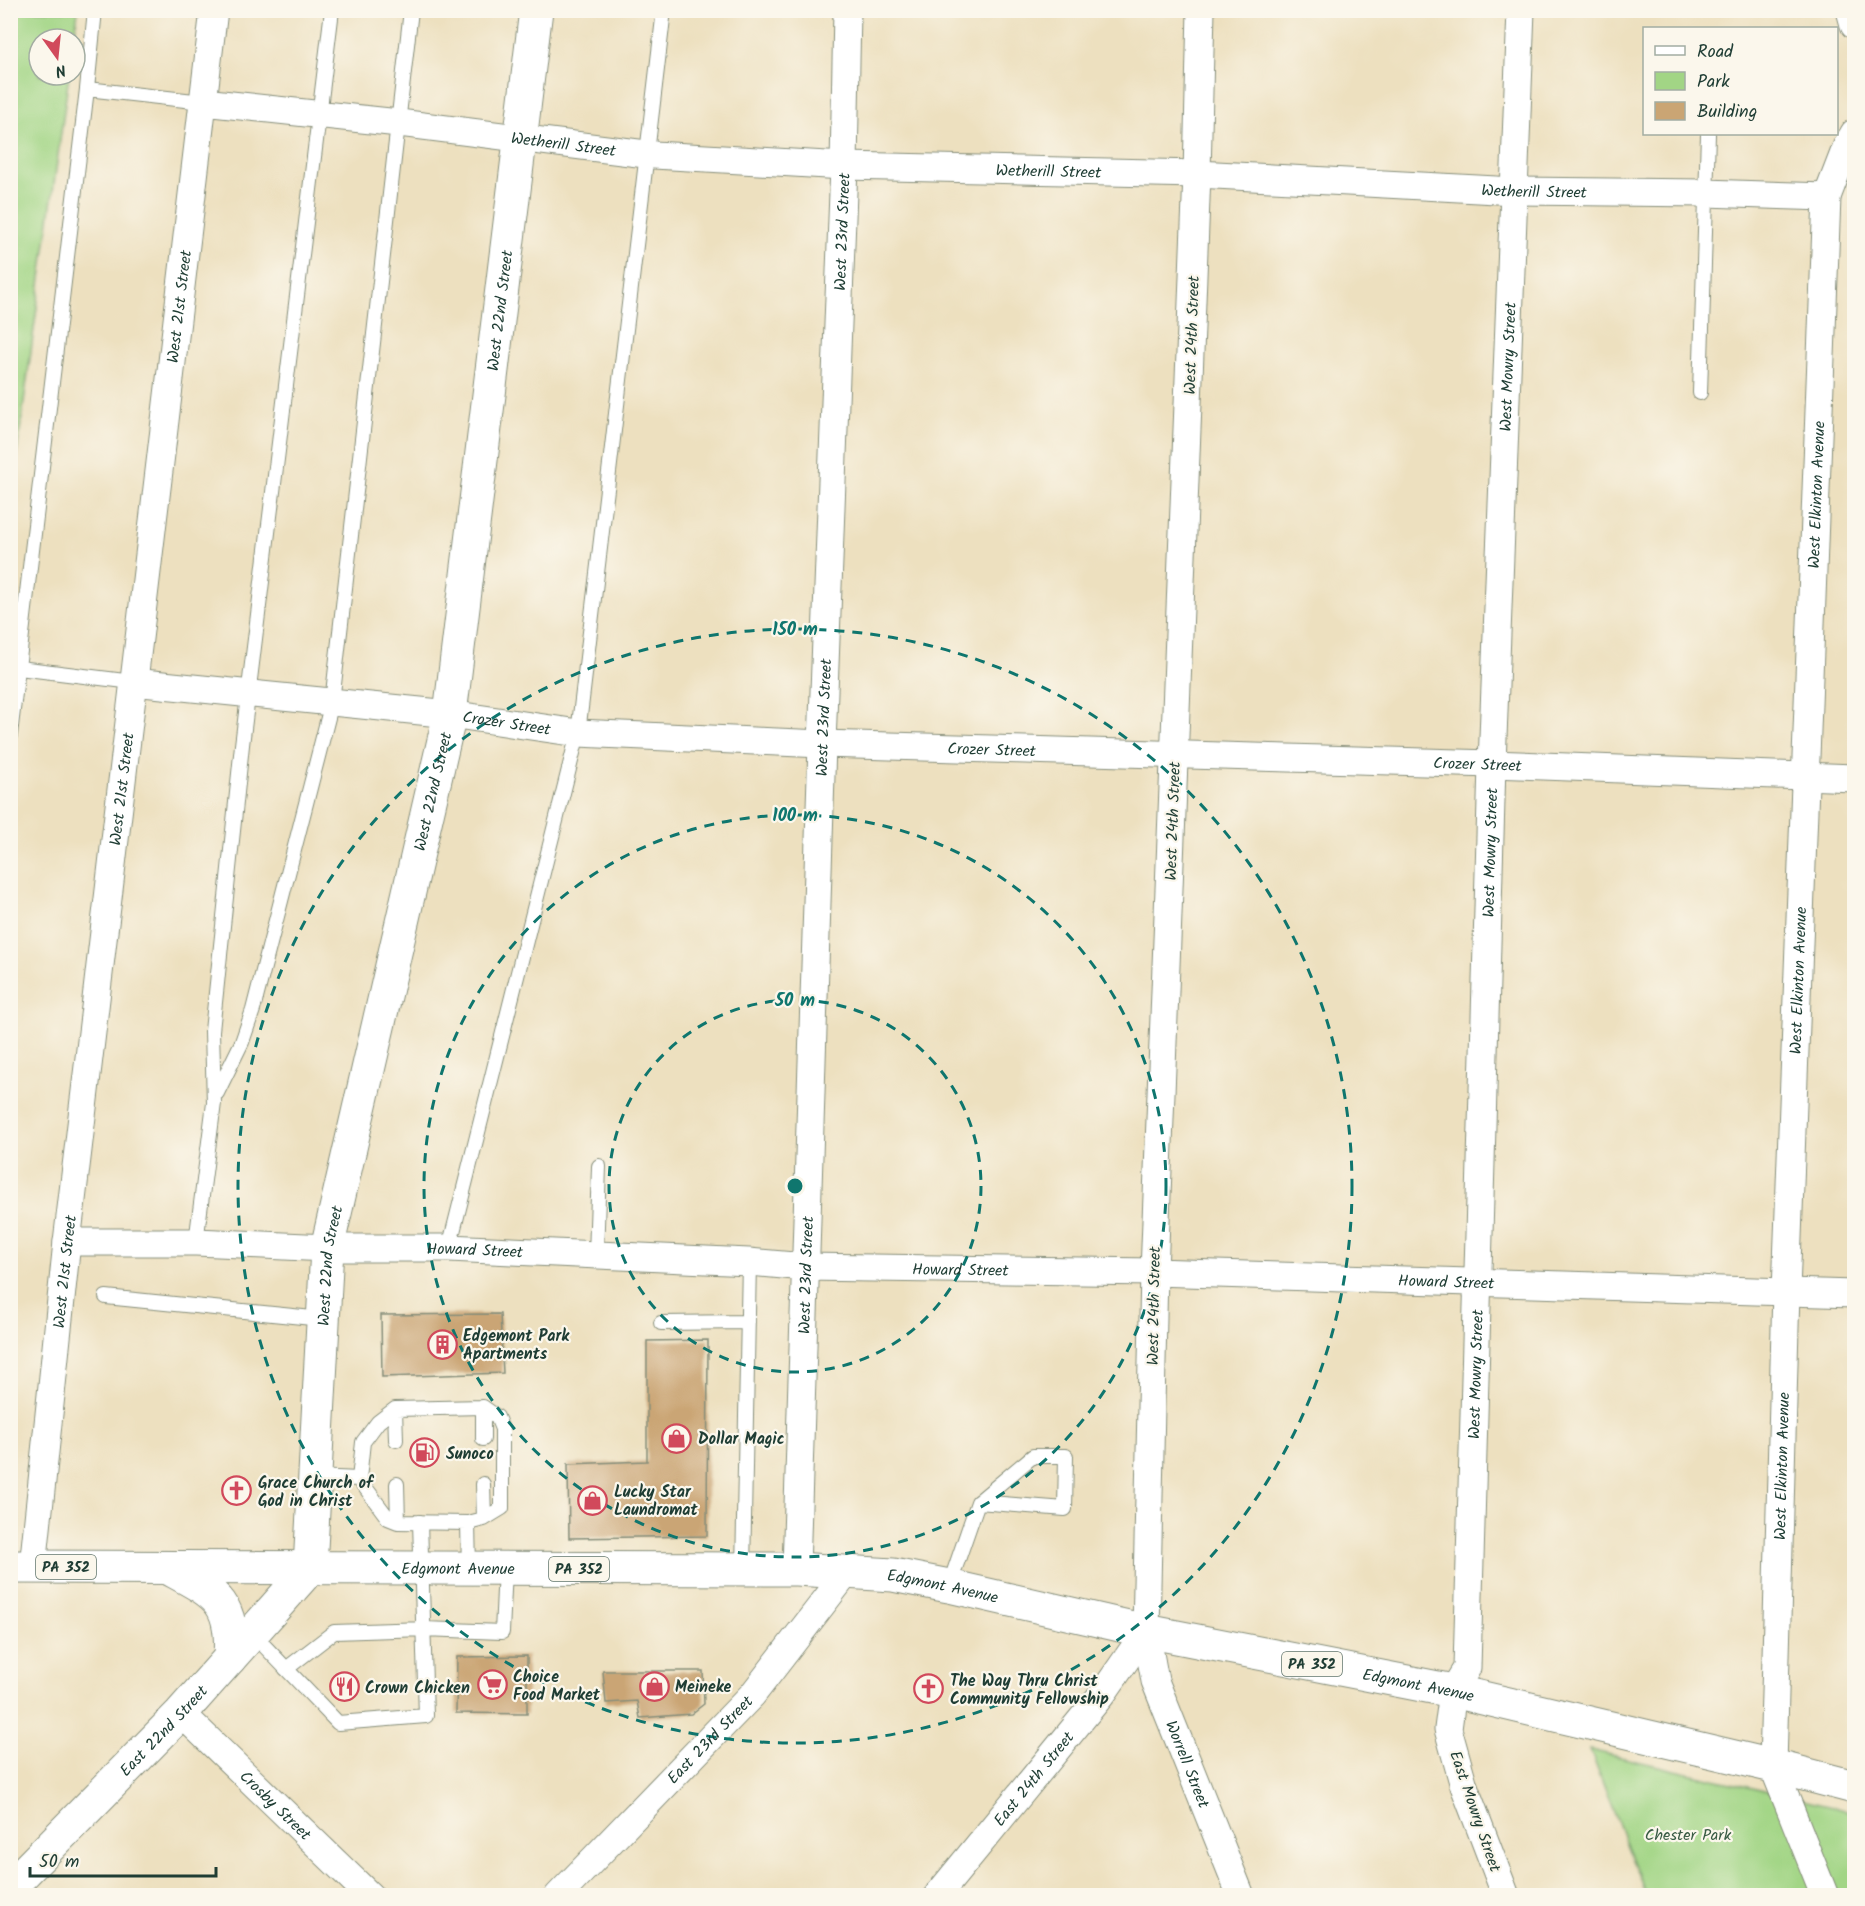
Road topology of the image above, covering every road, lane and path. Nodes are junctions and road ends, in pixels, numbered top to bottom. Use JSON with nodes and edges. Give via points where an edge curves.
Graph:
{"nodes":[{"id":1,"x":94,"y":10,"type":"edge"},
{"id":2,"x":214,"y":10,"type":"edge"},
{"id":3,"x":332,"y":10,"type":"edge"},
{"id":4,"x":411,"y":10,"type":"edge"},
{"id":5,"x":536,"y":10,"type":"edge"},
{"id":6,"x":664,"y":10,"type":"edge"},
{"id":7,"x":847,"y":10,"type":"edge"},
{"id":8,"x":1201,"y":10,"type":"edge"},
{"id":9,"x":1521,"y":10,"type":"edge"},
{"id":10,"x":1851,"y":10,"type":"edge"},
{"id":11,"x":1854,"y":26,"type":"edge"},
{"id":12,"x":87,"y":89,"type":"junction"},
{"id":13,"x":203,"y":102,"type":"junction"},
{"id":14,"x":319,"y":114,"type":"junction"},
{"id":15,"x":399,"y":123,"type":"junction"},
{"id":16,"x":1854,"y":133,"type":"edge"},
{"id":17,"x":1708,"y":135,"type":"edge"},
{"id":18,"x":521,"y":139,"type":"junction"},
{"id":19,"x":647,"y":154,"type":"junction"},
{"id":20,"x":844,"y":166,"type":"junction"},
{"id":21,"x":1197,"y":174,"type":"junction"},
{"id":22,"x":1515,"y":191,"type":"junction"},
{"id":23,"x":1705,"y":193,"type":"junction"},
{"id":24,"x":1827,"y":197,"type":"junction"},
{"id":25,"x":1700,"y":393,"type":"dead end"},
{"id":26,"x":19,"y":668,"type":"junction"},
{"id":27,"x":133,"y":682,"type":"junction"},
{"id":28,"x":247,"y":694,"type":"junction"},
{"id":29,"x":332,"y":702,"type":"junction"},
{"id":30,"x":450,"y":714,"type":"junction"},
{"id":31,"x":578,"y":733,"type":"junction"},
{"id":32,"x":10,"y":735,"type":"edge"},
{"id":33,"x":822,"y":744,"type":"junction"},
{"id":34,"x":1174,"y":755,"type":"junction"},
{"id":35,"x":1492,"y":764,"type":"junction"},
{"id":36,"x":1804,"y":776,"type":"junction"},
{"id":37,"x":1854,"y":778,"type":"edge"},
{"id":38,"x":214,"y":1103,"type":"junction"},
{"id":39,"x":599,"y":1166,"type":"dead end"},
{"id":40,"x":67,"y":1242,"type":"junction"},
{"id":41,"x":196,"y":1242,"type":"junction"},
{"id":42,"x":327,"y":1248,"type":"junction"},
{"id":43,"x":449,"y":1248,"type":"junction"},
{"id":44,"x":596,"y":1256,"type":"junction"},
{"id":45,"x":749,"y":1262,"type":"junction"},
{"id":46,"x":805,"y":1267,"type":"junction"},
{"id":47,"x":1154,"y":1272,"type":"junction"},
{"id":48,"x":1478,"y":1282,"type":"junction"},
{"id":49,"x":1786,"y":1291,"type":"junction"},
{"id":50,"x":1854,"y":1294,"type":"edge"},
{"id":51,"x":106,"y":1297,"type":"dead end"},
{"id":52,"x":322,"y":1319,"type":"junction"},
{"id":53,"x":748,"y":1322,"type":"junction"},
{"id":54,"x":661,"y":1323,"type":"dead end"},
{"id":55,"x":483,"y":1407,"type":"junction"},
{"id":56,"x":395,"y":1409,"type":"junction"},
{"id":57,"x":483,"y":1439,"type":"dead end"},
{"id":58,"x":396,"y":1440,"type":"dead end"},
{"id":59,"x":314,"y":1477,"type":"junction"},
{"id":60,"x":358,"y":1479,"type":"junction"},
{"id":61,"x":397,"y":1484,"type":"dead end"},
{"id":62,"x":483,"y":1484,"type":"dead end"},
{"id":63,"x":978,"y":1502,"type":"junction"},
{"id":64,"x":484,"y":1520,"type":"junction"},
{"id":65,"x":398,"y":1521,"type":"junction"},
{"id":66,"x":420,"y":1522,"type":"junction"},
{"id":67,"x":468,"y":1522,"type":"junction"},
{"id":68,"x":22,"y":1567,"type":"edge"},
{"id":69,"x":167,"y":1568,"type":"junction"},
{"id":70,"x":310,"y":1568,"type":"junction"},
{"id":71,"x":423,"y":1568,"type":"junction"},
{"id":72,"x":469,"y":1569,"type":"junction"},
{"id":73,"x":505,"y":1569,"type":"junction"},
{"id":74,"x":796,"y":1569,"type":"junction"},
{"id":75,"x":744,"y":1570,"type":"junction"},
{"id":76,"x":848,"y":1572,"type":"junction"},
{"id":77,"x":949,"y":1586,"type":"junction"},
{"id":78,"x":424,"y":1629,"type":"junction"},
{"id":79,"x":1146,"y":1631,"type":"junction"},
{"id":80,"x":252,"y":1633,"type":"junction"},
{"id":81,"x":230,"y":1658,"type":"junction"},
{"id":82,"x":286,"y":1669,"type":"junction"},
{"id":83,"x":1453,"y":1691,"type":"junction"},
{"id":84,"x":181,"y":1713,"type":"junction"},
{"id":85,"x":1773,"y":1766,"type":"junction"},
{"id":86,"x":1854,"y":1787,"type":"edge"},
{"id":87,"x":10,"y":1887,"type":"edge"},
{"id":88,"x":370,"y":1896,"type":"edge"},
{"id":89,"x":558,"y":1896,"type":"edge"},
{"id":90,"x":937,"y":1896,"type":"edge"},
{"id":91,"x":1241,"y":1896,"type":"edge"},
{"id":92,"x":1506,"y":1896,"type":"edge"},
{"id":93,"x":1825,"y":1896,"type":"edge"}],
"edges":[{"from":1,"to":12,"type":"lane"},
{"from":2,"to":13,"type":"street","name":"West 21st Street"},
{"from":3,"to":14,"type":"lane"},
{"from":4,"to":15,"type":"lane"},
{"from":5,"to":18,"type":"main road","name":"West 22nd Street"},
{"from":6,"to":19,"type":"lane"},
{"from":7,"to":20,"type":"street","name":"West 23rd Street"},
{"from":8,"to":21,"type":"street","name":"West 24th Street"},
{"from":9,"to":22,"type":"street","name":"West Mowry Street"},
{"from":10,"to":11,"type":"street"},
{"from":12,"to":13,"type":"lane"},
{"from":12,"to":26,"type":"lane"},
{"from":13,"to":14,"type":"street","name":"Wetherill Street"},
{"from":13,"to":27,"type":"street","name":"West 21st Street"},
{"from":14,"to":15,"type":"street","name":"Wetherill Street"},
{"from":14,"to":28,"type":"lane"},
{"from":15,"to":18,"type":"street","name":"Wetherill Street"},
{"from":15,"to":29,"type":"lane"},
{"from":16,"to":24,"type":"street"},
{"from":17,"to":23,"type":"lane"},
{"from":18,"to":19,"type":"street","name":"Wetherill Street"},
{"from":18,"to":30,"type":"main road","name":"West 22nd Street"},
{"from":19,"to":20,"type":"street","name":"Wetherill Street"},
{"from":19,"to":31,"type":"lane"},
{"from":20,"to":21,"type":"street","name":"Wetherill Street"},
{"from":20,"to":33,"type":"street","name":"West 23rd Street"},
{"from":21,"to":22,"type":"street","name":"Wetherill Street"},
{"from":21,"to":34,"type":"street","name":"West 24th Street"},
{"from":22,"to":23,"type":"street","name":"Wetherill Street"},
{"from":22,"to":35,"type":"street","name":"West Mowry Street"},
{"from":23,"to":24,"type":"street","name":"Wetherill Street"},
{"from":23,"to":25,"type":"lane"},
{"from":24,"to":36,"type":"street","name":"West Elkinton Avenue"},
{"from":26,"to":27,"type":"lane"},
{"from":26,"to":32,"type":"lane"},
{"from":27,"to":28,"type":"street","name":"Crozer Street"},
{"from":27,"to":40,"type":"street","name":"West 21st Street"},
{"from":28,"to":29,"type":"street","name":"Crozer Street"},
{"from":28,"to":38,"type":"lane","via":[[212,1031]]},
{"from":29,"to":30,"type":"street","name":"Crozer Street"},
{"from":29,"to":38,"type":"lane","via":[[253,1010]]},
{"from":30,"to":31,"type":"street","name":"Crozer Street"},
{"from":30,"to":42,"type":"main road","name":"West 22nd Street"},
{"from":31,"to":33,"type":"street","name":"Crozer Street"},
{"from":31,"to":43,"type":"lane"},
{"from":33,"to":34,"type":"street","name":"Crozer Street"},
{"from":33,"to":46,"type":"street","name":"West 23rd Street"},
{"from":34,"to":35,"type":"street","name":"Crozer Street"},
{"from":34,"to":47,"type":"street","name":"West 24th Street"},
{"from":35,"to":36,"type":"street","name":"Crozer Street"},
{"from":35,"to":48,"type":"street","name":"West Mowry Street"},
{"from":36,"to":37,"type":"street","name":"Crozer Street"},
{"from":36,"to":49,"type":"street","name":"West Elkinton Avenue"},
{"from":38,"to":41,"type":"lane"},
{"from":39,"to":44,"type":"lane"},
{"from":40,"to":41,"type":"street","name":"Howard Street"},
{"from":40,"to":68,"type":"street","name":"West 21st Street"},
{"from":41,"to":42,"type":"street","name":"Howard Street"},
{"from":42,"to":43,"type":"street","name":"Howard Street"},
{"from":42,"to":52,"type":"main road","name":"West 22nd Street"},
{"from":43,"to":44,"type":"street","name":"Howard Street"},
{"from":44,"to":45,"type":"street","name":"Howard Street"},
{"from":45,"to":46,"type":"street","name":"Howard Street"},
{"from":45,"to":53,"type":"lane"},
{"from":46,"to":47,"type":"street","name":"Howard Street"},
{"from":46,"to":74,"type":"street","name":"West 23rd Street"},
{"from":47,"to":48,"type":"street","name":"Howard Street"},
{"from":47,"to":79,"type":"street","name":"West 24th Street"},
{"from":48,"to":49,"type":"street","name":"Howard Street"},
{"from":48,"to":83,"type":"street","name":"West Mowry Street","via":[[1467,1668]]},
{"from":49,"to":50,"type":"street","name":"Howard Street"},
{"from":49,"to":85,"type":"street","name":"West Elkinton Avenue"},
{"from":51,"to":52,"type":"lane"},
{"from":52,"to":59,"type":"main road","name":"West 22nd Street"},
{"from":53,"to":54,"type":"lane"},
{"from":53,"to":75,"type":"lane"},
{"from":55,"to":56,"type":"lane"},
{"from":55,"to":57,"type":"lane"},
{"from":55,"to":64,"type":"lane","via":[[497,1417],[502,1429],[502,1508]]},
{"from":56,"to":58,"type":"lane"},
{"from":56,"to":60,"type":"lane","via":[[378,1422],[363,1442]]},
{"from":59,"to":60,"type":"lane"},
{"from":59,"to":70,"type":"main road","name":"West 22nd Street"},
{"from":60,"to":65,"type":"lane","via":[[388,1518]]},
{"from":61,"to":65,"type":"lane"},
{"from":62,"to":64,"type":"lane"},
{"from":63,"to":63,"type":"lane","via":[[1065,1509],[1066,1456],[1033,1456]]},
{"from":63,"to":77,"type":"lane"},
{"from":64,"to":67,"type":"lane"},
{"from":65,"to":66,"type":"lane"},
{"from":66,"to":67,"type":"lane"},
{"from":66,"to":71,"type":"lane"},
{"from":67,"to":72,"type":"lane"},
{"from":68,"to":69,"type":"main road","name":"Edgmont Avenue","number":"PA 352"},
{"from":69,"to":70,"type":"main road","name":"Edgmont Avenue","number":"PA 352"},
{"from":69,"to":81,"type":"main road","via":[[205,1589],[223,1608],[232,1634]]},
{"from":70,"to":71,"type":"main road","name":"Edgmont Avenue","number":"PA 352"},
{"from":70,"to":80,"type":"main road","name":"East 22nd Street"},
{"from":71,"to":72,"type":"main road","name":"Edgmont Avenue","number":"PA 352"},
{"from":71,"to":78,"type":"lane"},
{"from":72,"to":73,"type":"main road","name":"Edgmont Avenue","number":"PA 352"},
{"from":73,"to":75,"type":"main road","name":"Edgmont Avenue","number":"PA 352"},
{"from":73,"to":78,"type":"lane","via":[[502,1632]]},
{"from":74,"to":75,"type":"main road","name":"Edgmont Avenue","number":"PA 352"},
{"from":74,"to":76,"type":"main road","name":"Edgmont Avenue","number":"PA 352"},
{"from":76,"to":77,"type":"main road","name":"Edgmont Avenue","number":"PA 352","via":[[893,1575]]},
{"from":76,"to":89,"type":"street","name":"East 23rd Street","via":[[753,1694]]},
{"from":77,"to":79,"type":"main road","name":"Edgmont Avenue","number":"PA 352"},
{"from":78,"to":82,"type":"lane","via":[[334,1632]]},
{"from":78,"to":82,"type":"lane","via":[[426,1716],[338,1723]]},
{"from":79,"to":83,"type":"main road","name":"Edgmont Avenue","number":"PA 352"},
{"from":79,"to":90,"type":"street","name":"East 24th Street","via":[[1103,1693]]},
{"from":79,"to":91,"type":"street","name":"Worrell Street","via":[[1155,1681]]},
{"from":80,"to":81,"type":"main road","name":"East 22nd Street"},
{"from":80,"to":82,"type":"lane"},
{"from":81,"to":84,"type":"main road","name":"East 22nd Street"},
{"from":83,"to":85,"type":"main road","name":"Edgmont Avenue","number":"PA 352"},
{"from":83,"to":92,"type":"street","name":"East Mowry Street","via":[[1448,1729],[1464,1786]]},
{"from":84,"to":87,"type":"main road","name":"East 22nd Street"},
{"from":84,"to":88,"type":"street","name":"Crosby Street"},
{"from":85,"to":86,"type":"main road","name":"Edgmont Avenue","number":"PA 352"},
{"from":85,"to":93,"type":"street"}]}
